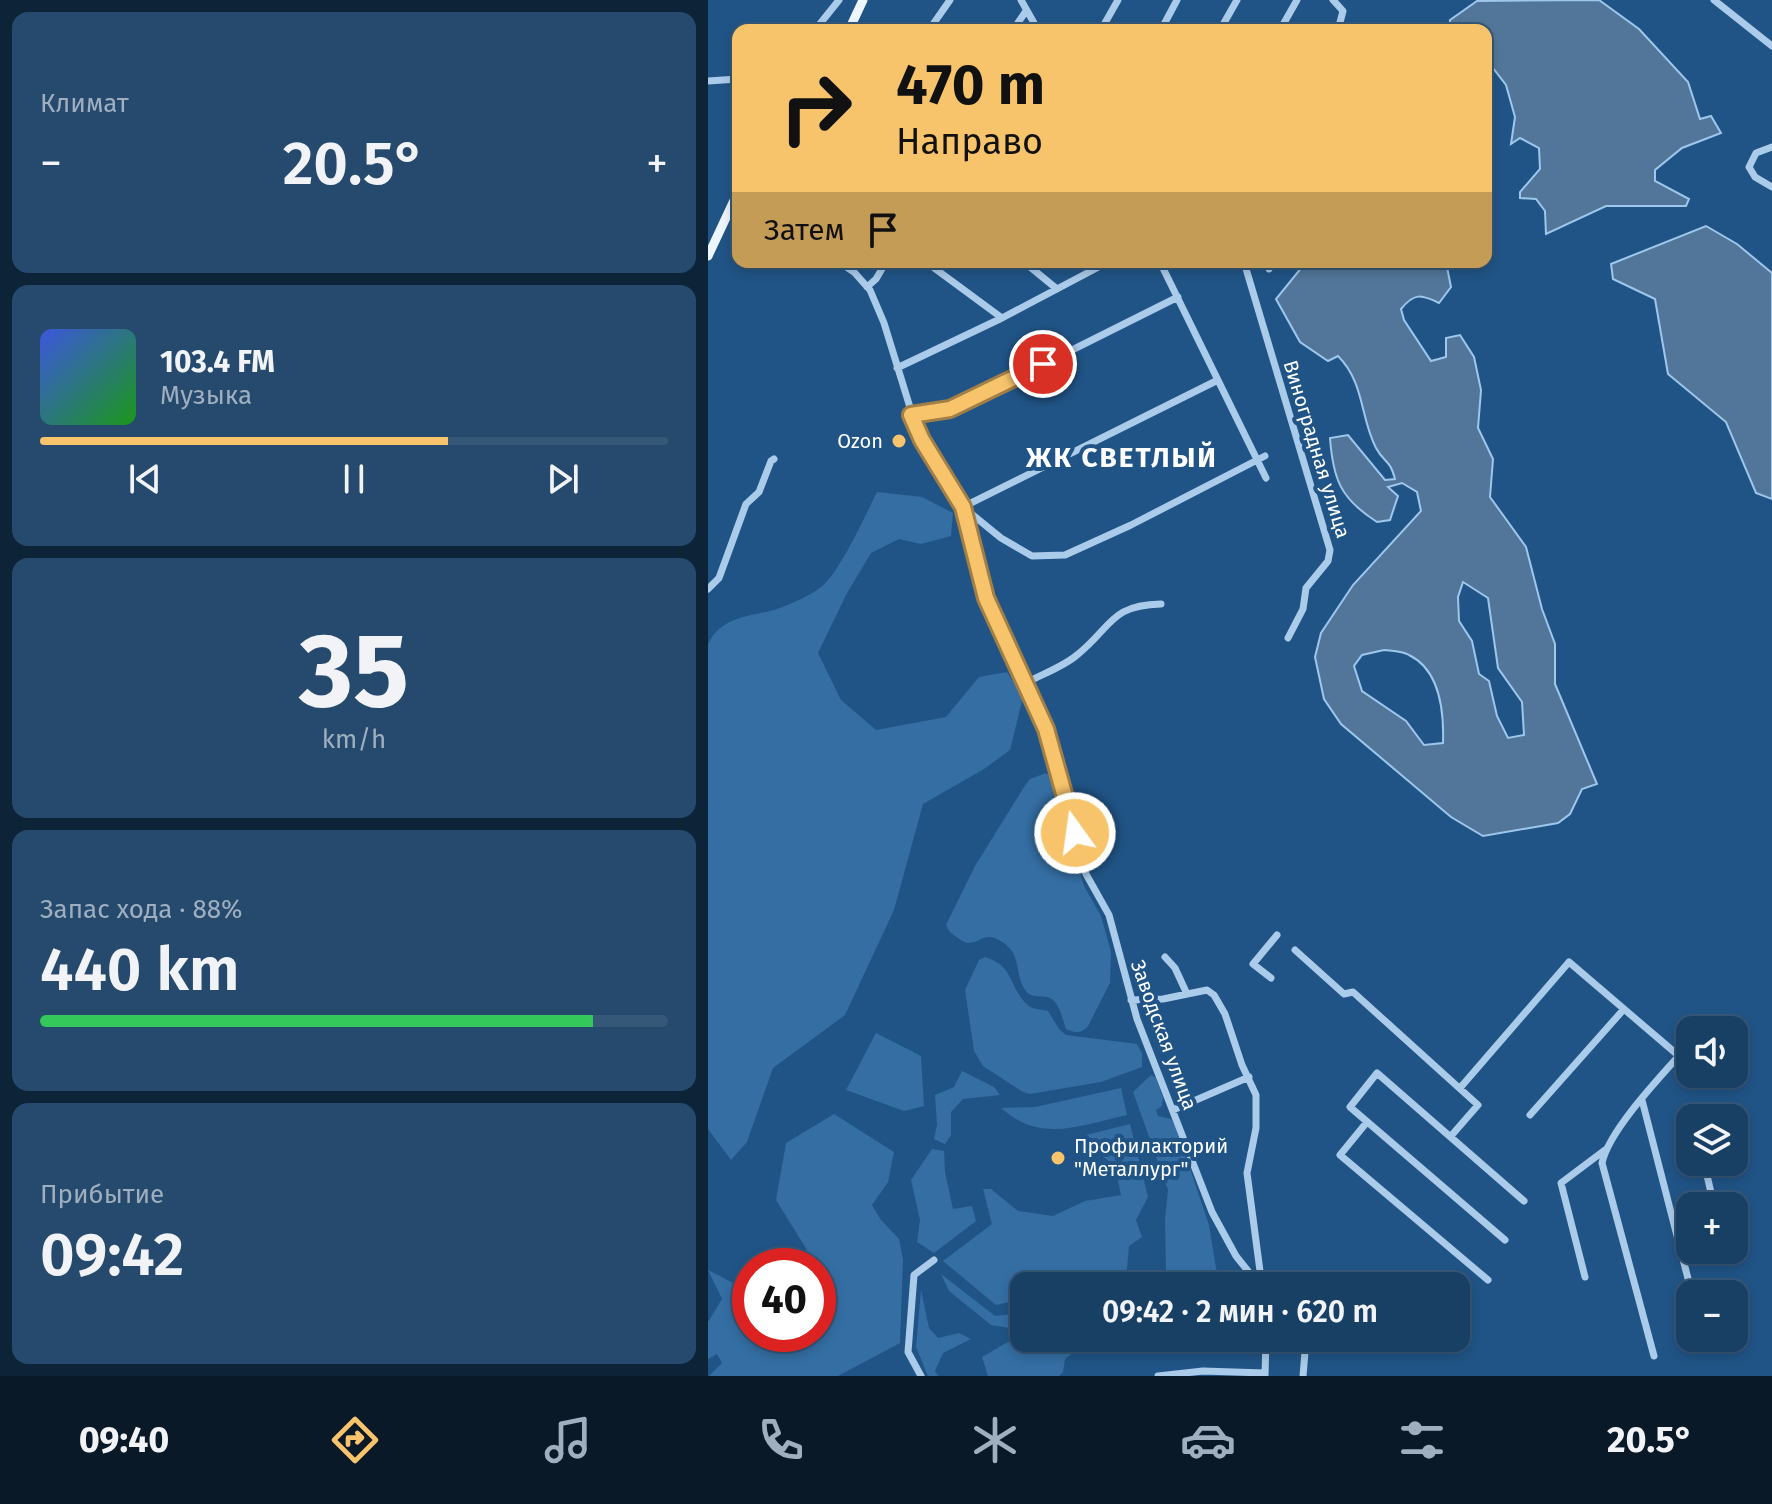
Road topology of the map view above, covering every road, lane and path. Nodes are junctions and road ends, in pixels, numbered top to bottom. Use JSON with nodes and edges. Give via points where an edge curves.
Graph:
{"nodes":[{"id":1,"x":839,"y":0,"type":"edge"},
{"id":2,"x":863,"y":0,"type":"edge"},
{"id":3,"x":950,"y":0,"type":"edge"},
{"id":4,"x":1021,"y":0,"type":"edge"},
{"id":5,"x":1118,"y":0,"type":"edge"},
{"id":6,"x":1177,"y":0,"type":"edge"},
{"id":7,"x":1237,"y":0,"type":"edge"},
{"id":8,"x":1297,"y":0,"type":"edge"},
{"id":9,"x":1333,"y":0,"type":"edge"},
{"id":10,"x":1714,"y":0,"type":"edge"},
{"id":11,"x":1026,"y":11,"type":"junction"},
{"id":12,"x":820,"y":24,"type":"edge"},
{"id":13,"x":852,"y":24,"type":"edge"},
{"id":14,"x":933,"y":24,"type":"edge"},
{"id":15,"x":1017,"y":24,"type":"edge"},
{"id":16,"x":1034,"y":24,"type":"edge"},
{"id":17,"x":1104,"y":24,"type":"edge"},
{"id":18,"x":1164,"y":24,"type":"edge"},
{"id":19,"x":1223,"y":24,"type":"edge"},
{"id":20,"x":1283,"y":24,"type":"edge"},
{"id":21,"x":1340,"y":24,"type":"edge"},
{"id":22,"x":1772,"y":46,"type":"edge"},
{"id":23,"x":732,"y":79,"type":"edge"},
{"id":24,"x":708,"y":81,"type":"edge"},
{"id":25,"x":1772,"y":147,"type":"edge"},
{"id":26,"x":1772,"y":187,"type":"edge"},
{"id":27,"x":732,"y":206,"type":"edge"},
{"id":28,"x":708,"y":256,"type":"edge"},
{"id":29,"x":848,"y":268,"type":"edge"},
{"id":30,"x":882,"y":268,"type":"edge"},
{"id":31,"x":934,"y":268,"type":"edge"},
{"id":32,"x":1031,"y":268,"type":"edge"},
{"id":33,"x":1097,"y":268,"type":"edge"},
{"id":34,"x":1163,"y":268,"type":"edge"},
{"id":35,"x":1246,"y":268,"type":"edge"},
{"id":36,"x":867,"y":287,"type":"junction"},
{"id":37,"x":1057,"y":289,"type":"junction"},
{"id":38,"x":1178,"y":297,"type":"junction"},
{"id":39,"x":1002,"y":318,"type":"junction"},
{"id":40,"x":897,"y":368,"type":"junction"},
{"id":41,"x":1218,"y":380,"type":"junction"},
{"id":42,"x":911,"y":415,"type":"junction"},
{"id":43,"x":1261,"y":458,"type":"junction"},
{"id":44,"x":774,"y":459,"type":"dead end"},
{"id":45,"x":1266,"y":478,"type":"dead end"},
{"id":46,"x":963,"y":507,"type":"junction"},
{"id":47,"x":708,"y":589,"type":"edge"},
{"id":48,"x":1161,"y":604,"type":"dead end"},
{"id":49,"x":1288,"y":638,"type":"dead end"},
{"id":50,"x":1026,"y":683,"type":"junction"},
{"id":51,"x":1277,"y":935,"type":"dead end"},
{"id":52,"x":1295,"y":950,"type":"dead end"},
{"id":53,"x":1165,"y":957,"type":"dead end"},
{"id":54,"x":1271,"y":978,"type":"dead end"},
{"id":55,"x":1187,"y":994,"type":"junction"},
{"id":56,"x":1131,"y":1000,"type":"junction"},
{"id":57,"x":1624,"y":1009,"type":"junction"},
{"id":58,"x":1249,"y":1077,"type":"junction"},
{"id":59,"x":1460,"y":1088,"type":"junction"},
{"id":60,"x":1642,"y":1100,"type":"junction"},
{"id":61,"x":1173,"y":1110,"type":"junction"},
{"id":62,"x":1530,"y":1115,"type":"dead end"},
{"id":63,"x":1367,"y":1122,"type":"junction"},
{"id":64,"x":1451,"y":1136,"type":"junction"},
{"id":65,"x":1605,"y":1150,"type":"junction"},
{"id":66,"x":1524,"y":1201,"type":"dead end"},
{"id":67,"x":1505,"y":1240,"type":"dead end"},
{"id":68,"x":934,"y":1260,"type":"dead end"},
{"id":69,"x":1249,"y":1272,"type":"edge"},
{"id":70,"x":1259,"y":1272,"type":"edge"},
{"id":71,"x":1585,"y":1277,"type":"dead end"},
{"id":72,"x":1488,"y":1280,"type":"dead end"},
{"id":73,"x":1688,"y":1280,"type":"edge"},
{"id":74,"x":1266,"y":1352,"type":"edge"},
{"id":75,"x":1305,"y":1352,"type":"edge"},
{"id":76,"x":1654,"y":1356,"type":"dead end"},
{"id":77,"x":1265,"y":1374,"type":"edge"},
{"id":78,"x":921,"y":1376,"type":"edge"},
{"id":79,"x":1158,"y":1376,"type":"edge"},
{"id":80,"x":1303,"y":1376,"type":"edge"}],
"edges":[{"from":1,"to":12,"type":"street"},
{"from":2,"to":13,"type":"main road"},
{"from":3,"to":14,"type":"street"},
{"from":4,"to":11,"type":"street"},
{"from":5,"to":17,"type":"street"},
{"from":6,"to":18,"type":"street"},
{"from":7,"to":19,"type":"street"},
{"from":8,"to":20,"type":"street"},
{"from":9,"to":21,"type":"street","via":[[1343,11]]},
{"from":10,"to":22,"type":"street"},
{"from":11,"to":15,"type":"street"},
{"from":11,"to":16,"type":"street"},
{"from":23,"to":24,"type":"street"},
{"from":25,"to":26,"type":"street","via":[[1756,153],[1749,167]]},
{"from":27,"to":28,"type":"main road"},
{"from":29,"to":36,"type":"street","name":"Заводская улица"},
{"from":30,"to":36,"type":"street"},
{"from":31,"to":39,"type":"street"},
{"from":32,"to":37,"type":"street"},
{"from":33,"to":37,"type":"street"},
{"from":34,"to":38,"type":"street"},
{"from":35,"to":49,"type":"street","name":"Виноградная улица","via":[[1330,550],[1328,561],[1306,588],[1303,609]]},
{"from":36,"to":40,"type":"street","name":"Заводская улица"},
{"from":37,"to":39,"type":"street"},
{"from":38,"to":41,"type":"street"},
{"from":38,"to":42,"type":"street","via":[[968,402]]},
{"from":39,"to":40,"type":"street"},
{"from":40,"to":42,"type":"street","name":"Заводская улица"},
{"from":41,"to":43,"type":"street"},
{"from":41,"to":46,"type":"street"},
{"from":42,"to":46,"type":"street","name":"Заводская улица"},
{"from":43,"to":45,"type":"street"},
{"from":43,"to":46,"type":"street","via":[[1069,554],[1032,556]]},
{"from":44,"to":47,"type":"street","via":[[759,492],[747,502],[719,578]]},
{"from":46,"to":50,"type":"street","name":"Заводская улица","via":[[986,598]]},
{"from":48,"to":50,"type":"street","via":[[1125,610],[1075,658]]},
{"from":50,"to":56,"type":"street","name":"Заводская улица","via":[[1052,747],[1086,874],[1110,920]]},
{"from":51,"to":54,"type":"street","via":[[1253,964]]},
{"from":52,"to":59,"type":"street","via":[[1344,994],[1353,992]]},
{"from":53,"to":55,"type":"street"},
{"from":55,"to":56,"type":"street"},
{"from":55,"to":58,"type":"street","via":[[1207,990],[1214,995]]},
{"from":56,"to":61,"type":"street","name":"Заводская улица"},
{"from":57,"to":59,"type":"street","via":[[1569,962]]},
{"from":57,"to":60,"type":"street","via":[[1682,1053]]},
{"from":57,"to":62,"type":"street"},
{"from":58,"to":61,"type":"street"},
{"from":58,"to":70,"type":"street","via":[[1257,1108],[1247,1173]]},
{"from":59,"to":64,"type":"street","via":[[1478,1105]]},
{"from":60,"to":65,"type":"street"},
{"from":60,"to":73,"type":"street"},
{"from":61,"to":69,"type":"street","name":"Заводская улица","via":[[1223,1234]]},
{"from":63,"to":64,"type":"street","via":[[1350,1107],[1377,1073]]},
{"from":63,"to":67,"type":"street"},
{"from":63,"to":72,"type":"street","via":[[1340,1155]]},
{"from":64,"to":66,"type":"street"},
{"from":65,"to":71,"type":"street","via":[[1561,1183]]},
{"from":65,"to":76,"type":"street","via":[[1602,1163]]},
{"from":68,"to":78,"type":"street","via":[[914,1275],[908,1352]]},
{"from":74,"to":77,"type":"street"},
{"from":75,"to":80,"type":"street"},
{"from":77,"to":79,"type":"street","via":[[1203,1371]]}]}
